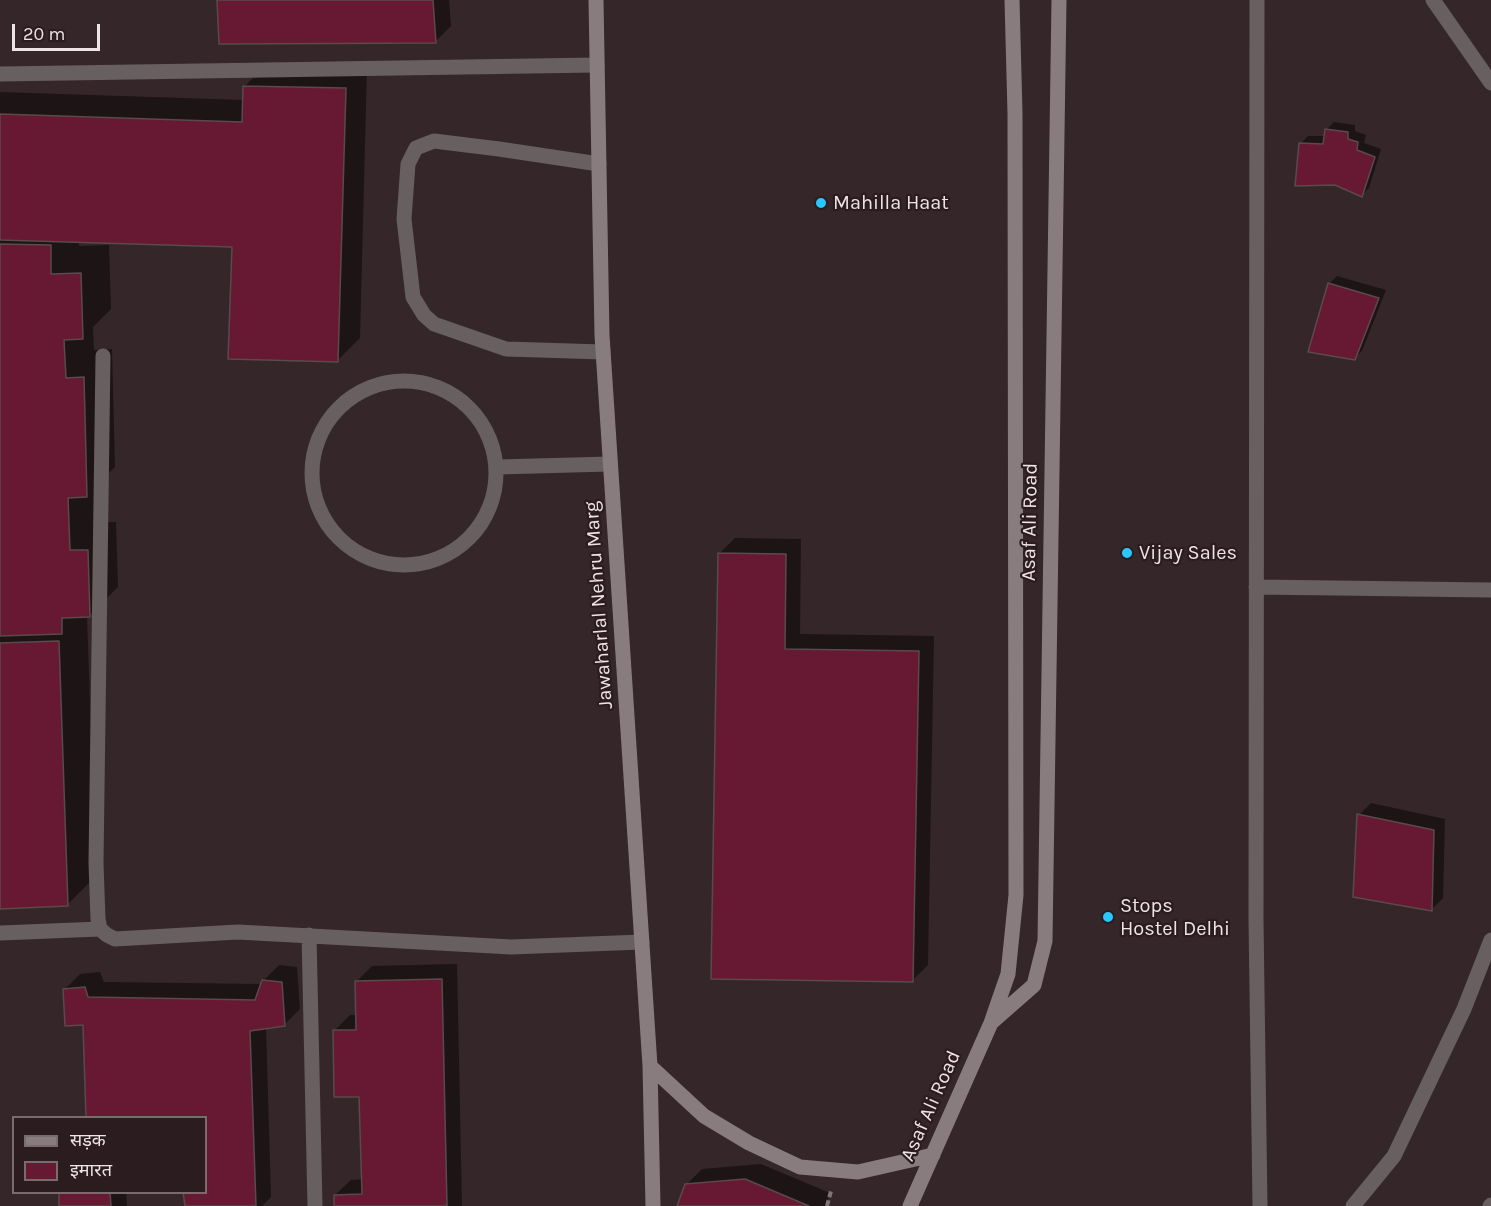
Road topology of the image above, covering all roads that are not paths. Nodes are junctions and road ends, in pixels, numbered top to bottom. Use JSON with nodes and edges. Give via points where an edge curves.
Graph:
{"nodes":[{"id":1,"x":596,"y":0,"type":"edge"},
{"id":2,"x":1012,"y":0,"type":"edge"},
{"id":3,"x":1059,"y":0,"type":"edge"},
{"id":4,"x":1257,"y":0,"type":"edge"},
{"id":5,"x":1433,"y":0,"type":"edge"},
{"id":6,"x":597,"y":65,"type":"junction"},
{"id":7,"x":0,"y":74,"type":"edge"},
{"id":8,"x":1491,"y":83,"type":"edge"},
{"id":9,"x":598,"y":164,"type":"junction"},
{"id":10,"x":603,"y":352,"type":"junction"},
{"id":11,"x":103,"y":356,"type":"dead end"},
{"id":12,"x":610,"y":464,"type":"junction"},
{"id":13,"x":497,"y":467,"type":"junction"},
{"id":14,"x":1256,"y":587,"type":"junction"},
{"id":15,"x":1491,"y":590,"type":"edge"},
{"id":16,"x":100,"y":929,"type":"junction"},
{"id":17,"x":0,"y":933,"type":"edge"},
{"id":18,"x":309,"y":935,"type":"junction"},
{"id":19,"x":1491,"y":940,"type":"edge"},
{"id":20,"x":642,"y":942,"type":"junction"},
{"id":21,"x":991,"y":1023,"type":"junction"},
{"id":22,"x":650,"y":1066,"type":"junction"},
{"id":23,"x":933,"y":1155,"type":"junction"},
{"id":24,"x":315,"y":1206,"type":"edge"},
{"id":25,"x":653,"y":1206,"type":"edge"},
{"id":26,"x":910,"y":1206,"type":"edge"},
{"id":27,"x":1260,"y":1206,"type":"edge"},
{"id":28,"x":1353,"y":1206,"type":"edge"}],
"edges":[{"from":1,"to":6,"type":"main road","name":"Jawaharlal Nehru Marg"},
{"from":2,"to":21,"type":"main road","name":"Asaf Ali Road","via":[[1016,895],[1008,974]]},
{"from":3,"to":21,"type":"main road","name":"Asaf Ali Road","via":[[1045,941],[1034,985]]},
{"from":4,"to":14,"type":"street"},
{"from":5,"to":8,"type":"street"},
{"from":6,"to":7,"type":"street"},
{"from":6,"to":9,"type":"main road","name":"Jawaharlal Nehru Marg"},
{"from":9,"to":10,"type":"main road","name":"Jawaharlal Nehru Marg"},
{"from":9,"to":10,"type":"street","via":[[434,141],[416,148],[408,164],[404,219],[413,297],[434,324],[506,349]]},
{"from":10,"to":12,"type":"main road","name":"Jawaharlal Nehru Marg"},
{"from":11,"to":16,"type":"street","via":[[96,863]]},
{"from":12,"to":13,"type":"street"},
{"from":12,"to":20,"type":"main road","name":"Jawaharlal Nehru Marg"},
{"from":13,"to":13,"type":"street","via":[[493,498],[480,527],[457,550],[428,563],[396,566],[366,558],[340,539],[321,514],[312,485],[314,455],[324,428],[342,404],[366,387],[396,380],[425,382],[452,393],[475,412],[490,438]]},
{"from":14,"to":15,"type":"street"},
{"from":14,"to":27,"type":"street"},
{"from":16,"to":17,"type":"street"},
{"from":16,"to":18,"type":"street","via":[[115,939],[238,932]]},
{"from":18,"to":20,"type":"street","via":[[511,947]]},
{"from":18,"to":24,"type":"street"},
{"from":19,"to":28,"type":"street","via":[[1464,1009],[1394,1156]]},
{"from":20,"to":22,"type":"main road","name":"Jawaharlal Nehru Marg"},
{"from":21,"to":23,"type":"main road","name":"Asaf Ali Road"},
{"from":22,"to":23,"type":"main road","via":[[704,1116],[800,1167],[858,1172]]},
{"from":22,"to":25,"type":"main road","name":"Jawaharlal Nehru Marg"},
{"from":23,"to":26,"type":"main road","name":"Asaf Ali Road"}]}
